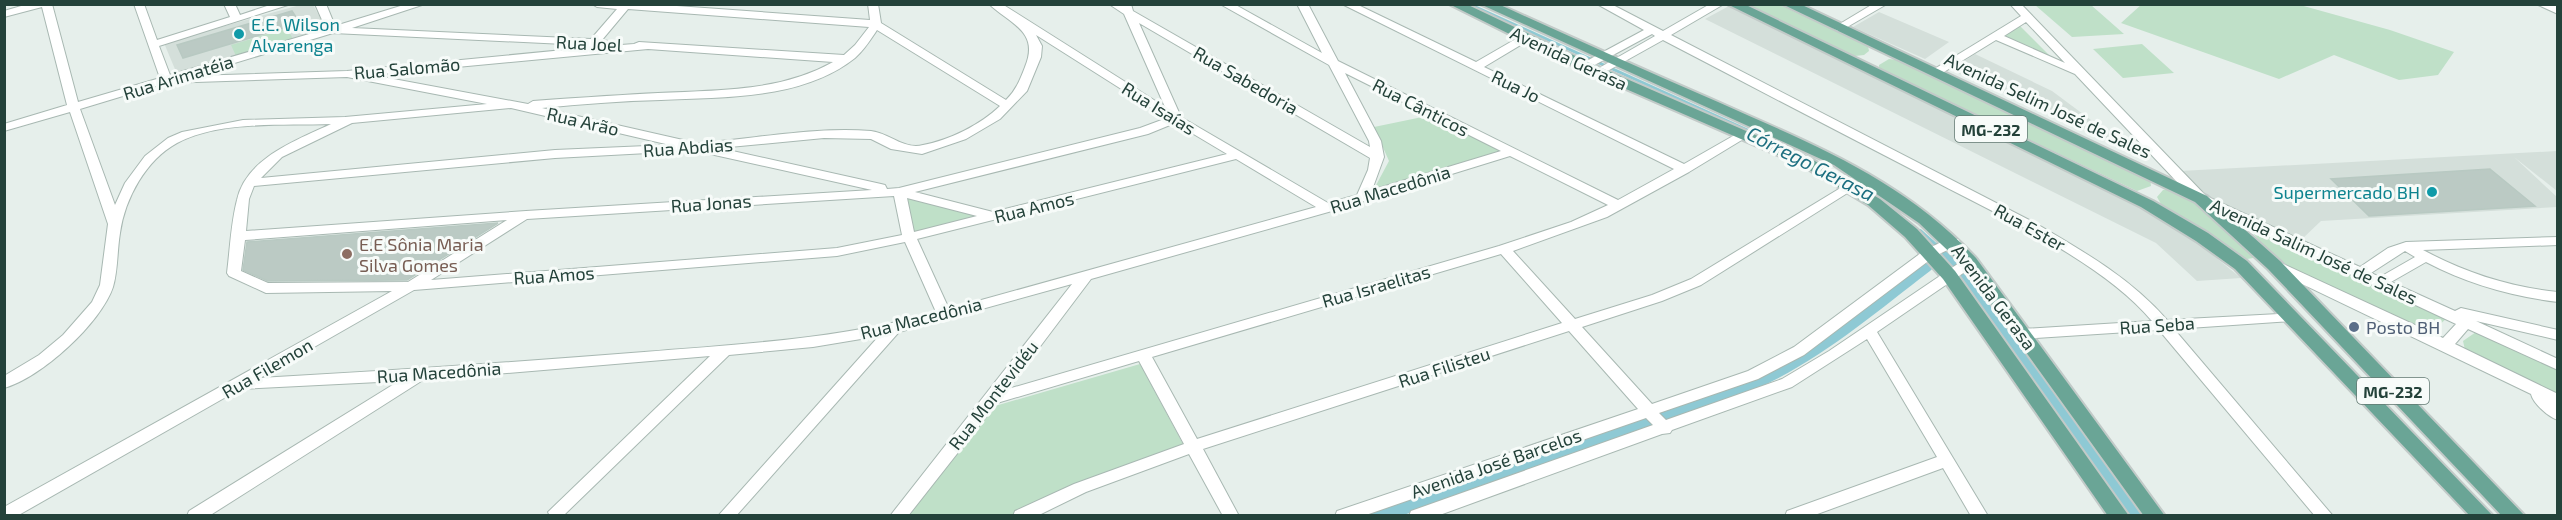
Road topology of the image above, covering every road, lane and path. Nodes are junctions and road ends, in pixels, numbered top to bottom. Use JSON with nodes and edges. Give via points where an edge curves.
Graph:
{"nodes":[{"id":1,"x":42,"y":4,"type":"edge"},
{"id":2,"x":47,"y":4,"type":"edge"},
{"id":3,"x":139,"y":4,"type":"edge"},
{"id":4,"x":229,"y":4,"type":"edge"},
{"id":5,"x":286,"y":4,"type":"edge"},
{"id":6,"x":320,"y":4,"type":"edge"},
{"id":7,"x":420,"y":4,"type":"edge"},
{"id":8,"x":597,"y":4,"type":"edge"},
{"id":9,"x":873,"y":4,"type":"edge"},
{"id":10,"x":994,"y":4,"type":"edge"},
{"id":11,"x":1114,"y":4,"type":"edge"},
{"id":12,"x":1226,"y":4,"type":"edge"},
{"id":13,"x":1302,"y":4,"type":"edge"},
{"id":14,"x":1347,"y":4,"type":"edge"},
{"id":15,"x":1455,"y":4,"type":"edge"},
{"id":16,"x":1486,"y":4,"type":"edge"},
{"id":17,"x":1602,"y":4,"type":"edge"},
{"id":18,"x":1703,"y":4,"type":"edge"},
{"id":19,"x":1719,"y":4,"type":"edge"},
{"id":20,"x":1733,"y":4,"type":"edge"},
{"id":21,"x":1788,"y":4,"type":"edge"},
{"id":22,"x":1882,"y":4,"type":"edge"},
{"id":23,"x":2015,"y":4,"type":"edge"},
{"id":24,"x":2541,"y":4,"type":"edge"},
{"id":25,"x":626,"y":5,"type":"edge"},
{"id":26,"x":1126,"y":8,"type":"edge"},
{"id":27,"x":2558,"y":11,"type":"edge"},
{"id":28,"x":4,"y":14,"type":"edge"},
{"id":29,"x":1015,"y":17,"type":"junction"},
{"id":30,"x":2027,"y":17,"type":"junction"},
{"id":31,"x":236,"y":18,"type":"junction"},
{"id":32,"x":876,"y":24,"type":"junction"},
{"id":33,"x":1838,"y":28,"type":"junction"},
{"id":34,"x":332,"y":30,"type":"junction"},
{"id":35,"x":1657,"y":33,"type":"junction"},
{"id":36,"x":1996,"y":36,"type":"junction"},
{"id":37,"x":1525,"y":38,"type":"junction"},
{"id":38,"x":154,"y":44,"type":"junction"},
{"id":39,"x":646,"y":46,"type":"joint"},
{"id":40,"x":589,"y":47,"type":"junction"},
{"id":41,"x":1884,"y":49,"type":"junction"},
{"id":42,"x":846,"y":59,"type":"junction"},
{"id":43,"x":1335,"y":64,"type":"junction"},
{"id":44,"x":1600,"y":64,"type":"junction"},
{"id":45,"x":1858,"y":64,"type":"junction"},
{"id":46,"x":1476,"y":67,"type":"junction"},
{"id":47,"x":1935,"y":73,"type":"junction"},
{"id":48,"x":2079,"y":73,"type":"junction"},
{"id":49,"x":346,"y":74,"type":"junction"},
{"id":50,"x":166,"y":80,"type":"junction"},
{"id":51,"x":514,"y":106,"type":"junction"},
{"id":52,"x":1008,"y":106,"type":"junction"},
{"id":53,"x":74,"y":108,"type":"junction"},
{"id":54,"x":1176,"y":119,"type":"junction"},
{"id":55,"x":349,"y":120,"type":"junction"},
{"id":56,"x":4,"y":128,"type":"edge"},
{"id":57,"x":1744,"y":135,"type":"junction"},
{"id":58,"x":696,"y":147,"type":"junction"},
{"id":59,"x":1511,"y":152,"type":"junction"},
{"id":60,"x":1238,"y":155,"type":"junction"},
{"id":61,"x":1378,"y":156,"type":"junction"},
{"id":62,"x":1685,"y":169,"type":"junction"},
{"id":63,"x":249,"y":183,"type":"junction"},
{"id":64,"x":2168,"y":183,"type":"junction"},
{"id":65,"x":1851,"y":187,"type":"junction"},
{"id":66,"x":899,"y":192,"type":"junction"},
{"id":67,"x":1362,"y":197,"type":"junction"},
{"id":68,"x":2201,"y":199,"type":"junction"},
{"id":69,"x":2147,"y":204,"type":"junction"},
{"id":70,"x":1618,"y":206,"type":"junction"},
{"id":71,"x":1327,"y":208,"type":"junction"},
{"id":72,"x":526,"y":215,"type":"junction"},
{"id":73,"x":994,"y":217,"type":"junction"},
{"id":74,"x":115,"y":224,"type":"junction"},
{"id":75,"x":238,"y":236,"type":"junction"},
{"id":76,"x":909,"y":237,"type":"junction"},
{"id":77,"x":2558,"y":240,"type":"edge"},
{"id":78,"x":2406,"y":246,"type":"junction"},
{"id":79,"x":1504,"y":249,"type":"junction"},
{"id":80,"x":1940,"y":249,"type":"junction"},
{"id":81,"x":2425,"y":257,"type":"junction"},
{"id":82,"x":2241,"y":265,"type":"junction"},
{"id":83,"x":2274,"y":265,"type":"junction"},
{"id":84,"x":1956,"y":269,"type":"junction"},
{"id":85,"x":2361,"y":273,"type":"junction"},
{"id":86,"x":1087,"y":274,"type":"junction"},
{"id":87,"x":2382,"y":282,"type":"junction"},
{"id":88,"x":411,"y":286,"type":"junction"},
{"id":89,"x":2558,"y":297,"type":"edge"},
{"id":90,"x":2435,"y":308,"type":"junction"},
{"id":91,"x":944,"y":314,"type":"junction"},
{"id":92,"x":2291,"y":316,"type":"junction"},
{"id":93,"x":2466,"y":322,"type":"junction"},
{"id":94,"x":2163,"y":324,"type":"junction"},
{"id":95,"x":1574,"y":326,"type":"junction"},
{"id":96,"x":894,"y":329,"type":"junction"},
{"id":97,"x":1869,"y":331,"type":"junction"},
{"id":98,"x":2022,"y":334,"type":"junction"},
{"id":99,"x":2558,"y":334,"type":"edge"},
{"id":100,"x":2445,"y":345,"type":"junction"},
{"id":101,"x":725,"y":350,"type":"junction"},
{"id":102,"x":1143,"y":354,"type":"junction"},
{"id":103,"x":2558,"y":365,"type":"edge"},
{"id":104,"x":421,"y":375,"type":"junction"},
{"id":105,"x":4,"y":383,"type":"edge"},
{"id":106,"x":2385,"y":383,"type":"junction"},
{"id":107,"x":241,"y":384,"type":"junction"},
{"id":108,"x":2525,"y":385,"type":"junction"},
{"id":109,"x":2359,"y":386,"type":"junction"},
{"id":110,"x":992,"y":399,"type":"junction"},
{"id":111,"x":2558,"y":401,"type":"edge"},
{"id":112,"x":2558,"y":415,"type":"edge"},
{"id":113,"x":1657,"y":420,"type":"junction"},
{"id":114,"x":1194,"y":446,"type":"junction"},
{"id":115,"x":1947,"y":460,"type":"junction"},
{"id":116,"x":1829,"y":510,"type":"edge"},
{"id":117,"x":556,"y":512,"type":"dead end"},
{"id":118,"x":4,"y":515,"type":"edge"},
{"id":119,"x":195,"y":516,"type":"edge"},
{"id":120,"x":726,"y":516,"type":"edge"},
{"id":121,"x":898,"y":516,"type":"edge"},
{"id":122,"x":1021,"y":516,"type":"edge"},
{"id":123,"x":1231,"y":516,"type":"edge"},
{"id":124,"x":1343,"y":516,"type":"edge"},
{"id":125,"x":1417,"y":516,"type":"edge"},
{"id":126,"x":1792,"y":516,"type":"edge"},
{"id":127,"x":1980,"y":516,"type":"edge"},
{"id":128,"x":2119,"y":516,"type":"edge"},
{"id":129,"x":2156,"y":516,"type":"edge"},
{"id":130,"x":2325,"y":516,"type":"edge"},
{"id":131,"x":2483,"y":516,"type":"edge"},
{"id":132,"x":2515,"y":516,"type":"edge"}],
"edges":[{"from":1,"to":28,"type":"street"},
{"from":2,"to":53,"type":"street"},
{"from":3,"to":38,"type":"street"},
{"from":4,"to":31,"type":"street"},
{"from":5,"to":31,"type":"street"},
{"from":6,"to":34,"type":"street"},
{"from":7,"to":34,"type":"street","name":"Rua Arimatéia"},
{"from":8,"to":25,"type":"street"},
{"from":9,"to":32,"type":"street"},
{"from":10,"to":29,"type":"street","name":"Rua Isaías"},
{"from":11,"to":26,"type":"street","name":"Rua Sabedoria"},
{"from":12,"to":43,"type":"street","name":"Rua Cânticos"},
{"from":13,"to":43,"type":"street"},
{"from":14,"to":46,"type":"street","name":"Rua Jo"},
{"from":15,"to":37,"type":"main road","name":"Avenida Gerasa"},
{"from":16,"to":44,"type":"main road","name":"Avenida Gerasa"},
{"from":17,"to":35,"type":"street","name":"Rua Ester"},
{"from":18,"to":35,"type":"street"},
{"from":19,"to":35,"type":"street"},
{"from":20,"to":45,"type":"main road","number":"MG-232"},
{"from":21,"to":33,"type":"main road","name":"Avenida Selim José de Sales","number":"MG-232"},
{"from":22,"to":33,"type":"street"},
{"from":23,"to":30,"type":"street"},
{"from":24,"to":27,"type":"street"},
{"from":25,"to":32,"type":"street"},
{"from":25,"to":40,"type":"street"},
{"from":26,"to":54,"type":"street"},
{"from":26,"to":61,"type":"street","name":"Rua Sabedoria"},
{"from":29,"to":52,"type":"street","name":"Rua Abdias","via":[[1036,46],[1022,91]]},
{"from":29,"to":54,"type":"street","name":"Rua Isaías"},
{"from":30,"to":36,"type":"street"},
{"from":30,"to":48,"type":"street"},
{"from":31,"to":38,"type":"street"},
{"from":32,"to":42,"type":"street","name":"Rua Amos"},
{"from":32,"to":52,"type":"street"},
{"from":33,"to":41,"type":"main road","name":"Avenida Selim José de Sales","number":"MG-232"},
{"from":34,"to":40,"type":"street","name":"Rua Joel"},
{"from":34,"to":50,"type":"street","name":"Rua Arimatéia"},
{"from":35,"to":44,"type":"street"},
{"from":35,"to":94,"type":"street","name":"Rua Ester","via":[[2086,258],[2129,290]]},
{"from":36,"to":47,"type":"street"},
{"from":36,"to":48,"type":"street"},
{"from":37,"to":44,"type":"main road","name":"Avenida Gerasa"},
{"from":37,"to":46,"type":"street"},
{"from":38,"to":50,"type":"street"},
{"from":39,"to":40,"type":"street","name":"Rua Salomão"},
{"from":39,"to":42,"type":"street","name":"Rua Joel"},
{"from":40,"to":49,"type":"street","name":"Rua Salomão"},
{"from":41,"to":45,"type":"main road"},
{"from":41,"to":47,"type":"main road","name":"Avenida Selim José de Sales","number":"MG-232"},
{"from":42,"to":51,"type":"street","name":"Rua Amos","via":[[804,80],[749,93]]},
{"from":43,"to":59,"type":"street","name":"Rua Cânticos"},
{"from":43,"to":61,"type":"street","via":[[1375,141]]},
{"from":44,"to":57,"type":"main road","name":"Avenida Gerasa"},
{"from":44,"to":80,"type":"main road","name":"Avenida Gerasa","via":[[1839,162],[1936,227]]},
{"from":45,"to":69,"type":"main road","number":"MG-232"},
{"from":46,"to":62,"type":"street","name":"Rua Jo"},
{"from":47,"to":64,"type":"main road","name":"Avenida Selim José de Sales","number":"MG-232"},
{"from":48,"to":68,"type":"street"},
{"from":49,"to":50,"type":"street","name":"Rua Salomão"},
{"from":49,"to":51,"type":"street","name":"Rua Arão"},
{"from":50,"to":53,"type":"street","name":"Rua Arimatéia"},
{"from":51,"to":55,"type":"street","name":"Rua Amos"},
{"from":51,"to":58,"type":"street","name":"Rua Arão"},
{"from":52,"to":58,"type":"street","name":"Rua Abdias","via":[[962,136],[922,150],[856,133]]},
{"from":53,"to":56,"type":"street","name":"Rua Arimatéia"},
{"from":53,"to":74,"type":"street"},
{"from":54,"to":60,"type":"street","name":"Rua Isaías"},
{"from":54,"to":66,"type":"street","name":"Rua Jonas","via":[[1144,131]]},
{"from":55,"to":63,"type":"street","name":"Rua Amos","via":[[278,154]]},
{"from":55,"to":74,"type":"street","via":[[228,126],[185,135],[149,158],[127,192]]},
{"from":57,"to":62,"type":"street","name":"Rua Israelitas"},
{"from":57,"to":65,"type":"main road","name":"Avenida Gerasa"},
{"from":58,"to":63,"type":"street","name":"Rua Abdias","via":[[555,154]]},
{"from":58,"to":66,"type":"street","name":"Rua Arão"},
{"from":59,"to":67,"type":"street","name":"Rua Macedônia"},
{"from":59,"to":70,"type":"street","name":"Rua Cânticos"},
{"from":60,"to":71,"type":"street","name":"Rua Isaías"},
{"from":60,"to":73,"type":"street","name":"Rua Amos"},
{"from":61,"to":67,"type":"street","via":[[1376,170]]},
{"from":62,"to":70,"type":"street","name":"Rua Israelitas"},
{"from":63,"to":75,"type":"street","name":"Rua Amos"},
{"from":64,"to":68,"type":"main road","name":"Avenida Selim José de Sales","number":"MG-232"},
{"from":64,"to":69,"type":"main road","via":[[2153,192]]},
{"from":65,"to":80,"type":"main road","name":"Avenida Gerasa"},
{"from":65,"to":95,"type":"street","name":"Rua Filisteu","via":[[1696,282]]},
{"from":66,"to":72,"type":"street","name":"Rua Jonas"},
{"from":66,"to":73,"type":"street","name":"Rua Arão"},
{"from":66,"to":76,"type":"street"},
{"from":67,"to":71,"type":"street","name":"Rua Macedônia"},
{"from":68,"to":83,"type":"main road","name":"Avenida Selim José de Sales","number":"MG-232"},
{"from":68,"to":85,"type":"street","name":"Avenida Salim José de Sales"},
{"from":69,"to":82,"type":"main road","number":"MG-232"},
{"from":70,"to":79,"type":"street","name":"Rua Israelitas"},
{"from":71,"to":86,"type":"street","name":"Rua Macedônia"},
{"from":72,"to":75,"type":"street","name":"Rua Jonas"},
{"from":72,"to":88,"type":"street","name":"Rua Filemon"},
{"from":73,"to":76,"type":"street","name":"Rua Amos"},
{"from":74,"to":105,"type":"street","via":[[109,280],[99,303],[71,337]]},
{"from":75,"to":88,"type":"street","name":"Rua Amos","via":[[234,273],[266,288]]},
{"from":76,"to":88,"type":"street","name":"Rua Amos","via":[[869,247],[784,258]]},
{"from":76,"to":91,"type":"street"},
{"from":77,"to":78,"type":"street"},
{"from":78,"to":81,"type":"street"},
{"from":78,"to":85,"type":"street"},
{"from":79,"to":95,"type":"street"},
{"from":79,"to":102,"type":"street","name":"Rua Israelitas"},
{"from":80,"to":84,"type":"main road"},
{"from":80,"to":84,"type":"main road","name":"Avenida Gerasa"},
{"from":80,"to":113,"type":"street","name":"Avenida José Barcelos","via":[[1799,351]]},
{"from":81,"to":87,"type":"street"},
{"from":81,"to":89,"type":"street","via":[[2504,290]]},
{"from":82,"to":83,"type":"main road"},
{"from":82,"to":92,"type":"main road","number":"MG-232"},
{"from":83,"to":100,"type":"street","name":"Avenida Salim José de Sales"},
{"from":83,"to":106,"type":"main road","number":"MG-232"},
{"from":84,"to":97,"type":"street","name":"Avenida José Barcelos"},
{"from":84,"to":98,"type":"main road","name":"Avenida Gerasa"},
{"from":84,"to":128,"type":"main road","name":"Avenida Gerasa"},
{"from":85,"to":87,"type":"street","name":"Avenida Salim José de Sales"},
{"from":86,"to":91,"type":"street","name":"Rua Macedônia"},
{"from":86,"to":110,"type":"street","name":"Rua Montevidéu"},
{"from":87,"to":90,"type":"street","name":"Avenida Salim José de Sales"},
{"from":88,"to":107,"type":"street","name":"Rua Filemon"},
{"from":90,"to":93,"type":"street","name":"Avenida Salim José de Sales"},
{"from":90,"to":99,"type":"street"},
{"from":91,"to":96,"type":"street","name":"Rua Macedônia"},
{"from":92,"to":94,"type":"street","name":"Rua Seba"},
{"from":92,"to":109,"type":"main road","number":"MG-232"},
{"from":93,"to":100,"type":"street"},
{"from":93,"to":103,"type":"street","name":"Avenida Salim José de Sales"},
{"from":94,"to":98,"type":"street","name":"Rua Seba"},
{"from":94,"to":130,"type":"street","name":"Rua Ester"},
{"from":95,"to":113,"type":"street"},
{"from":95,"to":114,"type":"street","name":"Rua Filisteu"},
{"from":96,"to":101,"type":"street","name":"Rua Macedônia"},
{"from":96,"to":120,"type":"street"},
{"from":97,"to":113,"type":"street","name":"Avenida José Barcelos","via":[[1787,383]]},
{"from":97,"to":115,"type":"street"},
{"from":98,"to":129,"type":"main road","name":"Avenida Gerasa"},
{"from":100,"to":108,"type":"street","name":"Avenida Salim José de Sales"},
{"from":101,"to":104,"type":"street","name":"Rua Macedônia"},
{"from":101,"to":117,"type":"street"},
{"from":102,"to":110,"type":"street","name":"Rua Israelitas"},
{"from":102,"to":114,"type":"street"},
{"from":104,"to":107,"type":"street","name":"Rua Macedônia"},
{"from":104,"to":119,"type":"street"},
{"from":106,"to":109,"type":"main road"},
{"from":106,"to":132,"type":"main road","number":"MG-232"},
{"from":107,"to":118,"type":"street","name":"Rua Filemon"},
{"from":108,"to":111,"type":"street","name":"Avenida Salim José de Sales"},
{"from":108,"to":112,"type":"street"},
{"from":109,"to":131,"type":"main road","number":"MG-232"},
{"from":110,"to":121,"type":"street","name":"Rua Montevidéu"},
{"from":113,"to":124,"type":"street","name":"Avenida José Barcelos"},
{"from":113,"to":125,"type":"street","name":"Avenida José Barcelos"},
{"from":114,"to":122,"type":"street","name":"Rua Filisteu","via":[[1080,488]]},
{"from":114,"to":123,"type":"street"},
{"from":115,"to":116,"type":"street"},
{"from":115,"to":127,"type":"street"},
{"from":116,"to":126,"type":"street"}]}
